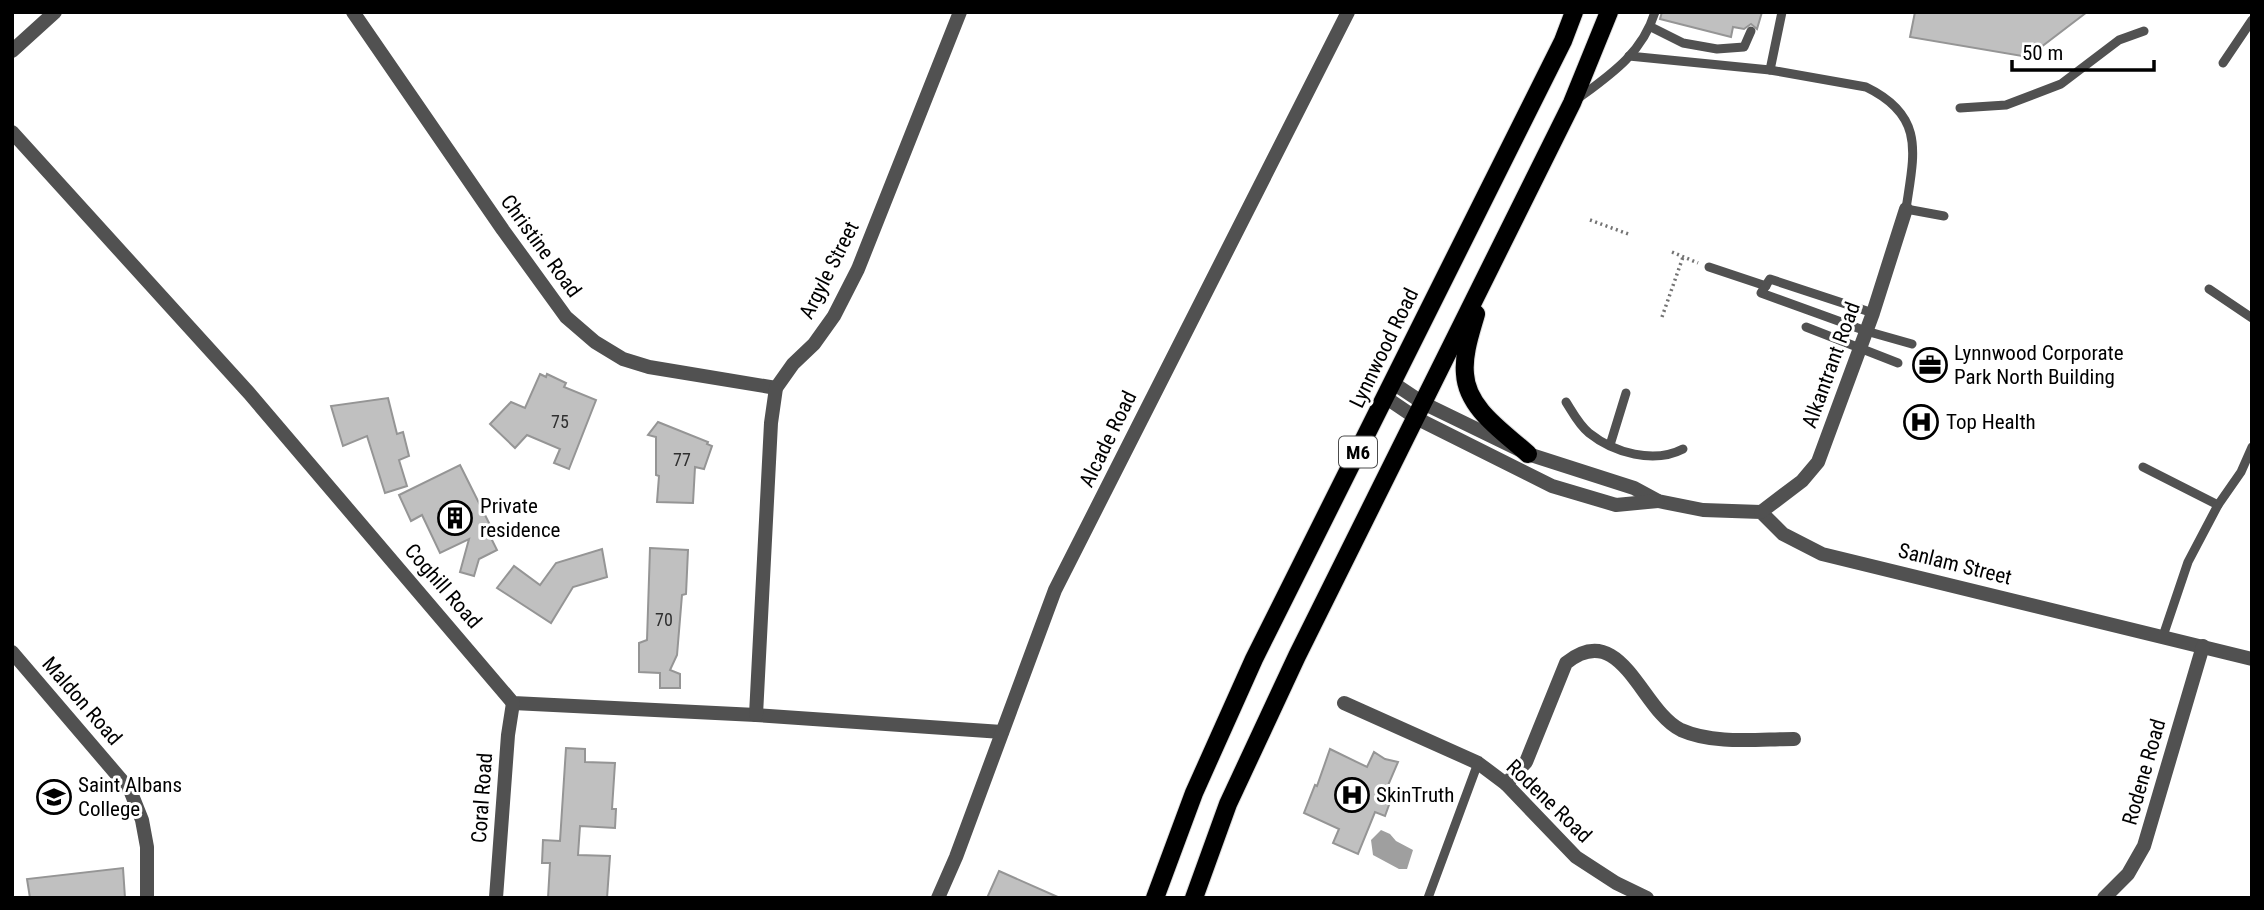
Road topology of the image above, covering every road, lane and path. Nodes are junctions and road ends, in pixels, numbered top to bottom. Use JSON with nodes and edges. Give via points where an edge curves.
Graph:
{"nodes":[{"id":1,"x":55,"y":12,"type":"edge"},
{"id":2,"x":353,"y":12,"type":"edge"},
{"id":3,"x":960,"y":12,"type":"edge"},
{"id":4,"x":1348,"y":12,"type":"edge"},
{"id":5,"x":1574,"y":12,"type":"edge"},
{"id":6,"x":1609,"y":12,"type":"edge"},
{"id":7,"x":1655,"y":12,"type":"edge"},
{"id":8,"x":1782,"y":12,"type":"edge"},
{"id":9,"x":2252,"y":20,"type":"edge"},
{"id":10,"x":1651,"y":27,"type":"junction"},
{"id":11,"x":1751,"y":31,"type":"dead end"},
{"id":12,"x":2144,"y":31,"type":"dead end"},
{"id":13,"x":12,"y":51,"type":"edge"},
{"id":14,"x":1629,"y":57,"type":"junction"},
{"id":15,"x":2223,"y":63,"type":"dead end"},
{"id":16,"x":1770,"y":69,"type":"junction"},
{"id":17,"x":1572,"y":103,"type":"junction"},
{"id":18,"x":1960,"y":108,"type":"dead end"},
{"id":19,"x":12,"y":132,"type":"edge"},
{"id":20,"x":1906,"y":209,"type":"junction"},
{"id":21,"x":1944,"y":216,"type":"dead end"},
{"id":22,"x":1590,"y":219,"type":"dead end"},
{"id":23,"x":1630,"y":235,"type":"dead end"},
{"id":24,"x":1672,"y":252,"type":"dead end"},
{"id":25,"x":1683,"y":257,"type":"junction"},
{"id":26,"x":1709,"y":267,"type":"joint"},
{"id":27,"x":1483,"y":284,"type":"junction"},
{"id":28,"x":1766,"y":286,"type":"junction"},
{"id":29,"x":2209,"y":289,"type":"dead end"},
{"id":30,"x":1818,"y":295,"type":"junction"},
{"id":31,"x":1811,"y":312,"type":"junction"},
{"id":32,"x":1873,"y":313,"type":"junction"},
{"id":33,"x":1662,"y":317,"type":"dead end"},
{"id":34,"x":2252,"y":318,"type":"edge"},
{"id":35,"x":1806,"y":327,"type":"dead end"},
{"id":36,"x":1866,"y":331,"type":"junction"},
{"id":37,"x":1912,"y":344,"type":"dead end"},
{"id":38,"x":1860,"y":349,"type":"junction"},
{"id":39,"x":1898,"y":363,"type":"dead end"},
{"id":40,"x":776,"y":388,"type":"junction"},
{"id":41,"x":1389,"y":390,"type":"junction"},
{"id":42,"x":1626,"y":393,"type":"dead end"},
{"id":43,"x":1566,"y":402,"type":"dead end"},
{"id":44,"x":1419,"y":410,"type":"junction"},
{"id":45,"x":1610,"y":445,"type":"junction"},
{"id":46,"x":2252,"y":447,"type":"edge"},
{"id":47,"x":1683,"y":449,"type":"dead end"},
{"id":48,"x":1528,"y":454,"type":"junction"},
{"id":49,"x":2143,"y":467,"type":"dead end"},
{"id":50,"x":1658,"y":501,"type":"junction"},
{"id":51,"x":2218,"y":505,"type":"junction"},
{"id":52,"x":1761,"y":512,"type":"junction"},
{"id":53,"x":2162,"y":636,"type":"junction"},
{"id":54,"x":2203,"y":646,"type":"junction"},
{"id":55,"x":12,"y":652,"type":"edge"},
{"id":56,"x":2252,"y":659,"type":"edge"},
{"id":57,"x":513,"y":703,"type":"junction"},
{"id":58,"x":1344,"y":703,"type":"dead end"},
{"id":59,"x":756,"y":715,"type":"junction"},
{"id":60,"x":1002,"y":732,"type":"junction"},
{"id":61,"x":1794,"y":739,"type":"dead end"},
{"id":62,"x":1478,"y":763,"type":"junction"},
{"id":63,"x":1506,"y":784,"type":"junction"},
{"id":64,"x":147,"y":898,"type":"edge"},
{"id":65,"x":496,"y":898,"type":"edge"},
{"id":66,"x":938,"y":898,"type":"edge"},
{"id":67,"x":1155,"y":898,"type":"edge"},
{"id":68,"x":1194,"y":898,"type":"edge"},
{"id":69,"x":1428,"y":898,"type":"edge"},
{"id":70,"x":1647,"y":898,"type":"edge"},
{"id":71,"x":2104,"y":898,"type":"edge"}],
"edges":[{"from":1,"to":13,"type":"street"},
{"from":2,"to":40,"type":"street","name":"Christine Road","via":[[566,317],[623,359]]},
{"from":3,"to":40,"type":"street","name":"Argyle Street","via":[[858,269],[834,316]]},
{"from":4,"to":60,"type":"street","name":"Alcade Road","via":[[1055,590]]},
{"from":5,"to":41,"type":"main road","name":"Lynnwood Road","number":"M6"},
{"from":6,"to":17,"type":"main road","number":"M6"},
{"from":7,"to":10,"type":"lane"},
{"from":8,"to":16,"type":"lane"},
{"from":9,"to":15,"type":"lane"},
{"from":10,"to":11,"type":"lane","via":[[1683,43],[1717,49],[1744,47]]},
{"from":10,"to":14,"type":"lane"},
{"from":12,"to":18,"type":"lane","via":[[2119,40],[2061,85],[2007,105]]},
{"from":14,"to":16,"type":"lane"},
{"from":14,"to":17,"type":"lane"},
{"from":16,"to":20,"type":"lane","via":[[1866,87],[1900,112],[1908,124],[1914,156]]},
{"from":17,"to":27,"type":"main road","number":"M6"},
{"from":19,"to":57,"type":"street","name":"Coghill Road","via":[[249,393]]},
{"from":20,"to":21,"type":"lane"},
{"from":20,"to":32,"type":"street","name":"Alkantrant Road"},
{"from":22,"to":23,"type":"path"},
{"from":24,"to":25,"type":"path"},
{"from":25,"to":26,"type":"path"},
{"from":25,"to":33,"type":"path"},
{"from":26,"to":28,"type":"lane"},
{"from":27,"to":44,"type":"main road","number":"M6"},
{"from":27,"to":48,"type":"main road","via":[[1468,344],[1464,373],[1468,389],[1483,414]]},
{"from":28,"to":30,"type":"lane"},
{"from":28,"to":31,"type":"lane"},
{"from":29,"to":34,"type":"lane"},
{"from":30,"to":31,"type":"lane"},
{"from":30,"to":32,"type":"lane"},
{"from":31,"to":36,"type":"lane"},
{"from":32,"to":36,"type":"street","name":"Alkantrant Road"},
{"from":35,"to":38,"type":"lane"},
{"from":36,"to":37,"type":"lane"},
{"from":36,"to":38,"type":"street","name":"Alkantrant Road"},
{"from":38,"to":39,"type":"lane"},
{"from":38,"to":52,"type":"street","name":"Alkantrant Road","via":[[1818,462],[1802,481]]},
{"from":40,"to":59,"type":"street","name":"Argyle Street"},
{"from":41,"to":44,"type":"street"},
{"from":41,"to":67,"type":"main road","name":"Lynnwood Road","number":"M6","via":[[1254,659],[1194,793]]},
{"from":42,"to":45,"type":"lane"},
{"from":43,"to":45,"type":"lane","via":[[1590,433]]},
{"from":44,"to":48,"type":"street"},
{"from":44,"to":50,"type":"street","via":[[1552,486],[1616,505]]},
{"from":44,"to":68,"type":"main road","number":"M6","via":[[1234,791]]},
{"from":45,"to":47,"type":"lane","via":[[1654,457]]},
{"from":46,"to":51,"type":"lane"},
{"from":48,"to":50,"type":"street","via":[[1634,488]]},
{"from":49,"to":51,"type":"lane"},
{"from":50,"to":52,"type":"street","via":[[1703,510]]},
{"from":51,"to":53,"type":"lane","via":[[2188,562]]},
{"from":52,"to":53,"type":"street","name":"Sanlam Street","via":[[1783,534],[1822,554]]},
{"from":53,"to":54,"type":"street","name":"Sanlam Street"},
{"from":54,"to":56,"type":"street","name":"Sanlam Street"},
{"from":54,"to":71,"type":"street","name":"Rodene Road","via":[[2144,846],[2129,874]]},
{"from":55,"to":64,"type":"street","name":"Maldon Road","via":[[130,790],[148,847]]},
{"from":57,"to":59,"type":"street"},
{"from":57,"to":65,"type":"street","name":"Coral Road"},
{"from":58,"to":62,"type":"street","name":"Rodene Road"},
{"from":59,"to":60,"type":"street"},
{"from":60,"to":66,"type":"street","name":"Alcade Road"},
{"from":61,"to":63,"type":"street","via":[[1696,736],[1661,714],[1626,665],[1601,651],[1586,653],[1566,663],[1527,762]]},
{"from":62,"to":63,"type":"street","name":"Rodene Road"},
{"from":62,"to":69,"type":"lane"},
{"from":63,"to":70,"type":"street","name":"Rodene Road","via":[[1576,857]]}]}
